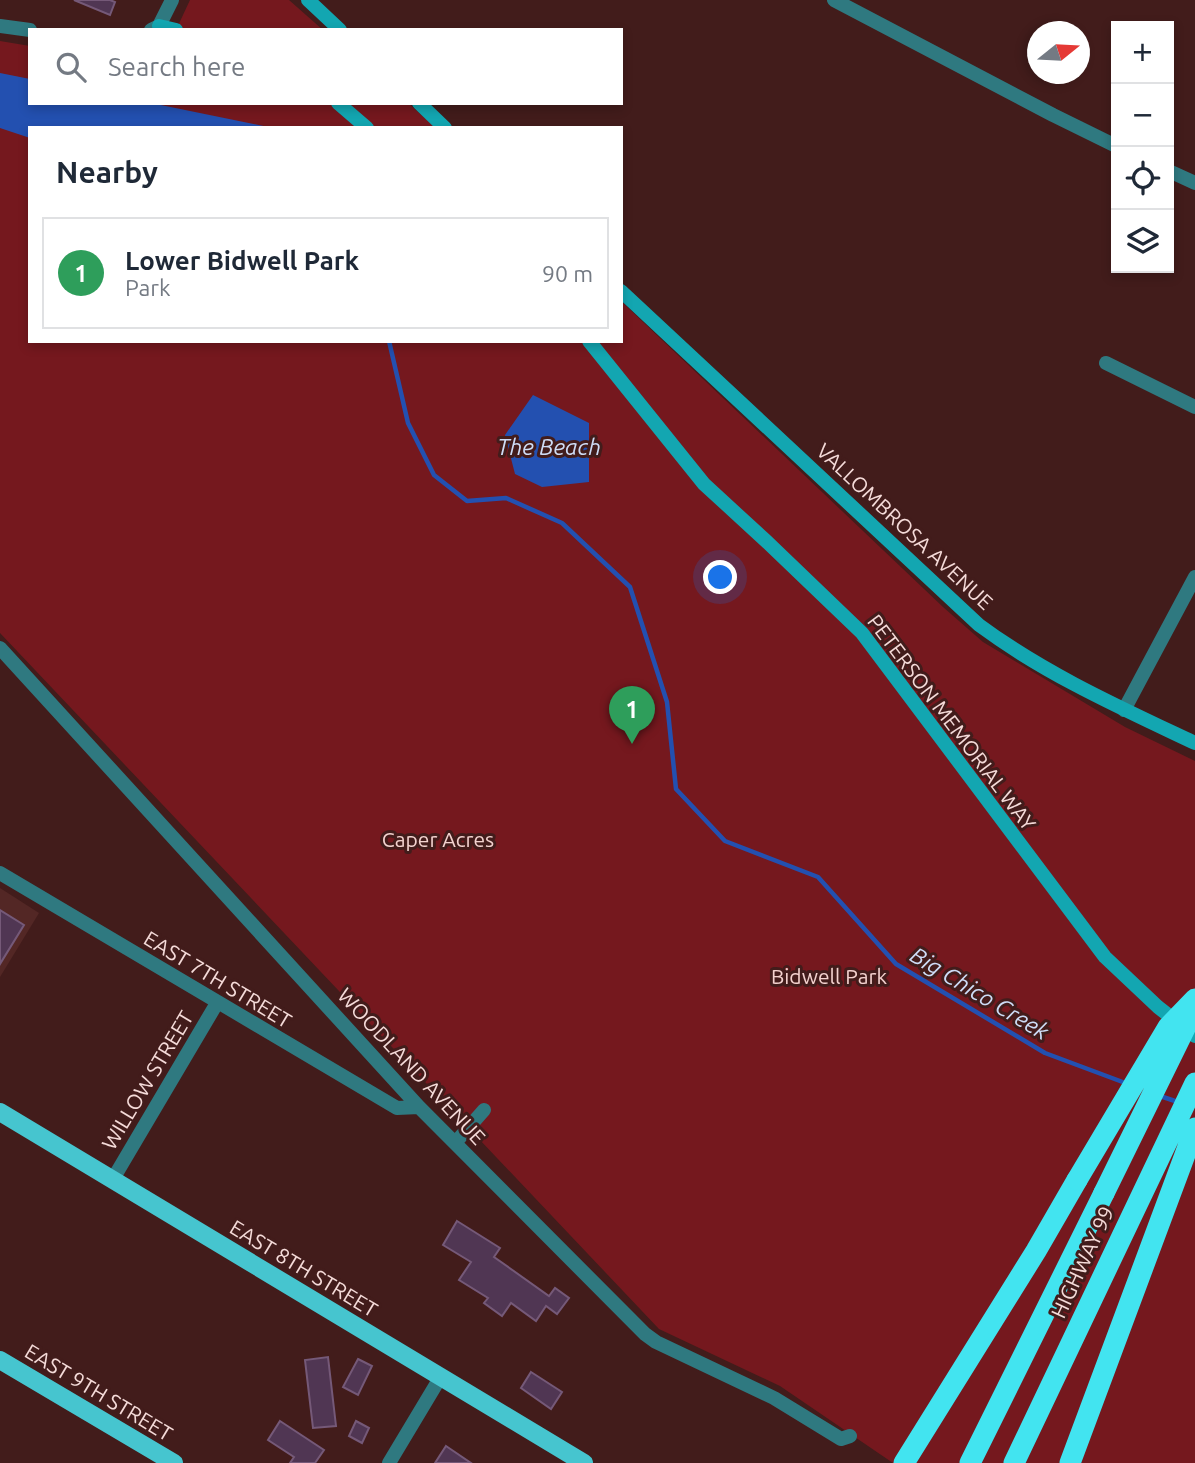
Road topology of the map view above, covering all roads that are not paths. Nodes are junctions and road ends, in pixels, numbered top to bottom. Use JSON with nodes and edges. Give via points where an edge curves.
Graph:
{"nodes":[{"id":1,"x":173,"y":0,"type":"edge"},
{"id":2,"x":308,"y":0,"type":"edge"},
{"id":3,"x":834,"y":0,"type":"edge"},
{"id":4,"x":0,"y":26,"type":"edge"},
{"id":5,"x":155,"y":28,"type":"edge"},
{"id":6,"x":338,"y":28,"type":"edge"},
{"id":7,"x":28,"y":30,"type":"edge"},
{"id":8,"x":340,"y":105,"type":"edge"},
{"id":9,"x":421,"y":105,"type":"edge"},
{"id":10,"x":365,"y":126,"type":"edge"},
{"id":11,"x":443,"y":126,"type":"edge"},
{"id":12,"x":1111,"y":144,"type":"edge"},
{"id":13,"x":1174,"y":173,"type":"edge"},
{"id":14,"x":1195,"y":183,"type":"edge"},
{"id":15,"x":623,"y":293,"type":"edge"},
{"id":16,"x":591,"y":343,"type":"edge"},
{"id":17,"x":1106,"y":363,"type":"dead end"},
{"id":18,"x":1195,"y":407,"type":"edge"},
{"id":19,"x":1195,"y":577,"type":"edge"},
{"id":20,"x":0,"y":648,"type":"edge"},
{"id":21,"x":1124,"y":710,"type":"junction"},
{"id":22,"x":1195,"y":743,"type":"edge"},
{"id":23,"x":0,"y":873,"type":"edge"},
{"id":24,"x":1195,"y":999,"type":"edge"},
{"id":25,"x":217,"y":1003,"type":"junction"},
{"id":26,"x":1195,"y":1008,"type":"edge"},
{"id":27,"x":1195,"y":1036,"type":"edge"},
{"id":28,"x":1195,"y":1083,"type":"edge"},
{"id":29,"x":419,"y":1107,"type":"junction"},
{"id":30,"x":484,"y":1110,"type":"dead end"},
{"id":31,"x":0,"y":1112,"type":"edge"},
{"id":32,"x":1195,"y":1128,"type":"edge"},
{"id":33,"x":455,"y":1143,"type":"junction"},
{"id":34,"x":113,"y":1179,"type":"junction"},
{"id":35,"x":0,"y":1360,"type":"edge"},
{"id":36,"x":440,"y":1378,"type":"junction"},
{"id":37,"x":850,"y":1436,"type":"dead end"},
{"id":38,"x":174,"y":1463,"type":"edge"},
{"id":39,"x":389,"y":1463,"type":"edge"},
{"id":40,"x":584,"y":1463,"type":"edge"},
{"id":41,"x":904,"y":1463,"type":"edge"},
{"id":42,"x":970,"y":1463,"type":"edge"},
{"id":43,"x":1014,"y":1463,"type":"edge"},
{"id":44,"x":1070,"y":1463,"type":"edge"}],
"edges":[{"from":1,"to":5,"type":"street"},
{"from":2,"to":6,"type":"street"},
{"from":3,"to":12,"type":"street"},
{"from":4,"to":7,"type":"street"},
{"from":8,"to":10,"type":"street"},
{"from":9,"to":11,"type":"street"},
{"from":13,"to":14,"type":"street"},
{"from":15,"to":21,"type":"street","name":"VALLOMBROSA AVENUE","via":[[979,625],[1016,652]]},
{"from":16,"to":27,"type":"street","name":"PETERSON MEMORIAL WAY","via":[[704,484],[862,633],[1105,957]]},
{"from":17,"to":18,"type":"street"},
{"from":19,"to":21,"type":"street"},
{"from":20,"to":29,"type":"street","name":"WOODLAND AVENUE"},
{"from":21,"to":22,"type":"street","name":"VALLOMBROSA AVENUE"},
{"from":23,"to":25,"type":"street","name":"EAST 7TH STREET"},
{"from":24,"to":41,"type":"highway","bridge":true,"via":[[1168,1027]]},
{"from":25,"to":29,"type":"street","name":"EAST 7TH STREET","via":[[397,1108]]},
{"from":25,"to":34,"type":"street","name":"WILLOW STREET"},
{"from":26,"to":42,"type":"highway","bridge":true},
{"from":28,"to":43,"type":"highway","name":"HIGHWAY 99"},
{"from":29,"to":33,"type":"street","name":"WOODLAND AVENUE"},
{"from":30,"to":33,"type":"street"},
{"from":31,"to":34,"type":"main road","name":"EAST 8TH STREET"},
{"from":32,"to":44,"type":"highway"},
{"from":33,"to":37,"type":"street","name":"WOODLAND AVENUE","via":[[656,1342],[774,1398],[841,1439]]},
{"from":34,"to":36,"type":"main road","name":"EAST 8TH STREET"},
{"from":35,"to":38,"type":"main road","name":"EAST 9TH STREET"},
{"from":36,"to":39,"type":"street"},
{"from":36,"to":40,"type":"main road","name":"EAST 8TH STREET"}]}
